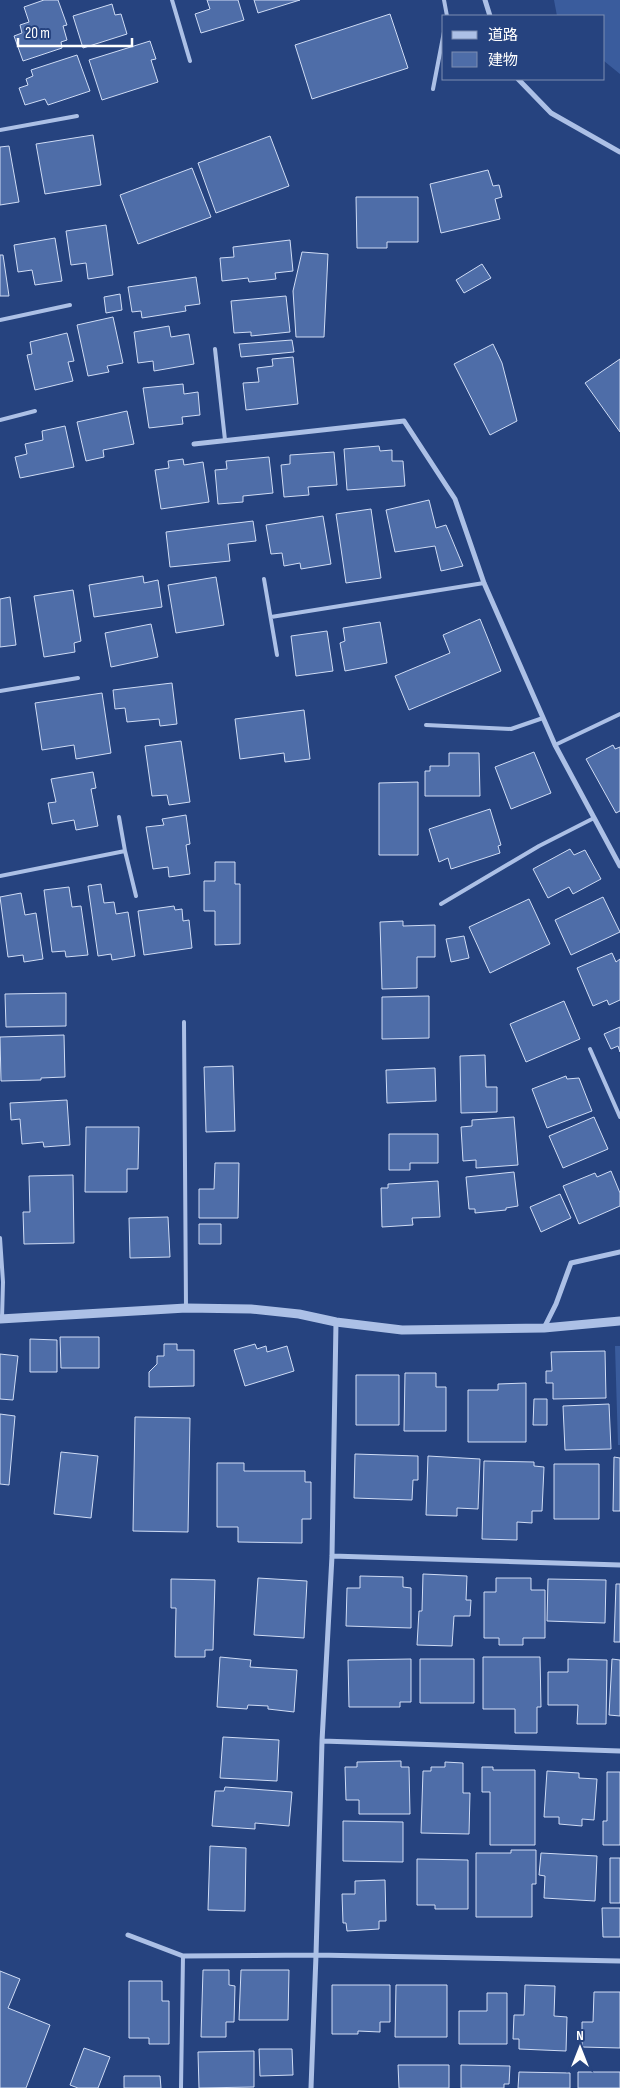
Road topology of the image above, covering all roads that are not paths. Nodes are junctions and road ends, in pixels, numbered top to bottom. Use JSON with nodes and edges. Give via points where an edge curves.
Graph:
{"nodes":[{"id":1,"x":172,"y":0,"type":"edge"},
{"id":2,"x":444,"y":0,"type":"edge"},
{"id":3,"x":485,"y":0,"type":"edge"},
{"id":4,"x":447,"y":15,"type":"edge"},
{"id":5,"x":490,"y":15,"type":"edge"},
{"id":6,"x":442,"y":42,"type":"edge"},
{"id":7,"x":190,"y":62,"type":"dead end"},
{"id":8,"x":519,"y":80,"type":"edge"},
{"id":9,"x":433,"y":89,"type":"dead end"},
{"id":10,"x":77,"y":116,"type":"dead end"},
{"id":11,"x":0,"y":130,"type":"edge"},
{"id":12,"x":620,"y":152,"type":"edge"},
{"id":13,"x":70,"y":305,"type":"dead end"},
{"id":14,"x":0,"y":320,"type":"edge"},
{"id":15,"x":215,"y":349,"type":"dead end"},
{"id":16,"x":35,"y":411,"type":"dead end"},
{"id":17,"x":0,"y":420,"type":"edge"},
{"id":18,"x":225,"y":440,"type":"junction"},
{"id":19,"x":194,"y":444,"type":"dead end"},
{"id":20,"x":264,"y":579,"type":"dead end"},
{"id":21,"x":484,"y":583,"type":"junction"},
{"id":22,"x":272,"y":617,"type":"junction"},
{"id":23,"x":277,"y":655,"type":"dead end"},
{"id":24,"x":78,"y":678,"type":"dead end"},
{"id":25,"x":0,"y":691,"type":"edge"},
{"id":26,"x":620,"y":714,"type":"edge"},
{"id":27,"x":543,"y":718,"type":"junction"},
{"id":28,"x":426,"y":725,"type":"dead end"},
{"id":29,"x":555,"y":745,"type":"junction"},
{"id":30,"x":119,"y":817,"type":"dead end"},
{"id":31,"x":594,"y":818,"type":"junction"},
{"id":32,"x":125,"y":852,"type":"junction"},
{"id":33,"x":620,"y":866,"type":"edge"},
{"id":34,"x":0,"y":876,"type":"edge"},
{"id":35,"x":136,"y":896,"type":"dead end"},
{"id":36,"x":441,"y":904,"type":"dead end"},
{"id":37,"x":184,"y":1022,"type":"dead end"},
{"id":38,"x":590,"y":1049,"type":"dead end"},
{"id":39,"x":620,"y":1116,"type":"edge"},
{"id":40,"x":0,"y":1238,"type":"edge"},
{"id":41,"x":620,"y":1252,"type":"edge"},
{"id":42,"x":186,"y":1308,"type":"junction"},
{"id":43,"x":1,"y":1319,"type":"edge"},
{"id":44,"x":620,"y":1321,"type":"edge"},
{"id":45,"x":336,"y":1322,"type":"junction"},
{"id":46,"x":544,"y":1328,"type":"junction"},
{"id":47,"x":332,"y":1556,"type":"junction"},
{"id":48,"x":620,"y":1565,"type":"edge"},
{"id":49,"x":322,"y":1741,"type":"junction"},
{"id":50,"x":620,"y":1751,"type":"edge"},
{"id":51,"x":128,"y":1935,"type":"dead end"},
{"id":52,"x":316,"y":1955,"type":"junction"},
{"id":53,"x":183,"y":1956,"type":"junction"},
{"id":54,"x":620,"y":1961,"type":"edge"},
{"id":55,"x":181,"y":2088,"type":"edge"},
{"id":56,"x":311,"y":2088,"type":"edge"}],
"edges":[{"from":1,"to":7,"type":"lane"},
{"from":2,"to":4,"type":"lane"},
{"from":3,"to":5,"type":"street"},
{"from":6,"to":9,"type":"lane"},
{"from":8,"to":12,"type":"street","via":[[551,113]]},
{"from":10,"to":11,"type":"lane"},
{"from":13,"to":14,"type":"lane"},
{"from":15,"to":18,"type":"lane"},
{"from":16,"to":17,"type":"lane"},
{"from":18,"to":19,"type":"street"},
{"from":18,"to":21,"type":"street","via":[[404,421],[455,499]]},
{"from":20,"to":22,"type":"lane"},
{"from":21,"to":22,"type":"lane"},
{"from":21,"to":27,"type":"street"},
{"from":22,"to":23,"type":"lane"},
{"from":24,"to":25,"type":"lane"},
{"from":26,"to":29,"type":"lane"},
{"from":27,"to":28,"type":"lane","via":[[511,729]]},
{"from":27,"to":29,"type":"street"},
{"from":29,"to":31,"type":"street"},
{"from":30,"to":32,"type":"lane"},
{"from":31,"to":33,"type":"street"},
{"from":31,"to":36,"type":"lane","via":[[539,846]]},
{"from":32,"to":34,"type":"lane"},
{"from":32,"to":35,"type":"lane"},
{"from":37,"to":42,"type":"lane"},
{"from":38,"to":39,"type":"lane"},
{"from":40,"to":43,"type":"lane"},
{"from":41,"to":46,"type":"street","via":[[571,1263]]},
{"from":42,"to":43,"type":"street"},
{"from":42,"to":45,"type":"street","via":[[251,1309]]},
{"from":44,"to":46,"type":"street"},
{"from":45,"to":46,"type":"street","via":[[402,1330]]},
{"from":45,"to":47,"type":"street"},
{"from":47,"to":48,"type":"street"},
{"from":47,"to":49,"type":"street"},
{"from":49,"to":50,"type":"street"},
{"from":49,"to":52,"type":"street"},
{"from":51,"to":53,"type":"street"},
{"from":52,"to":53,"type":"street"},
{"from":52,"to":54,"type":"street"},
{"from":52,"to":56,"type":"street"},
{"from":53,"to":55,"type":"lane"}]}
